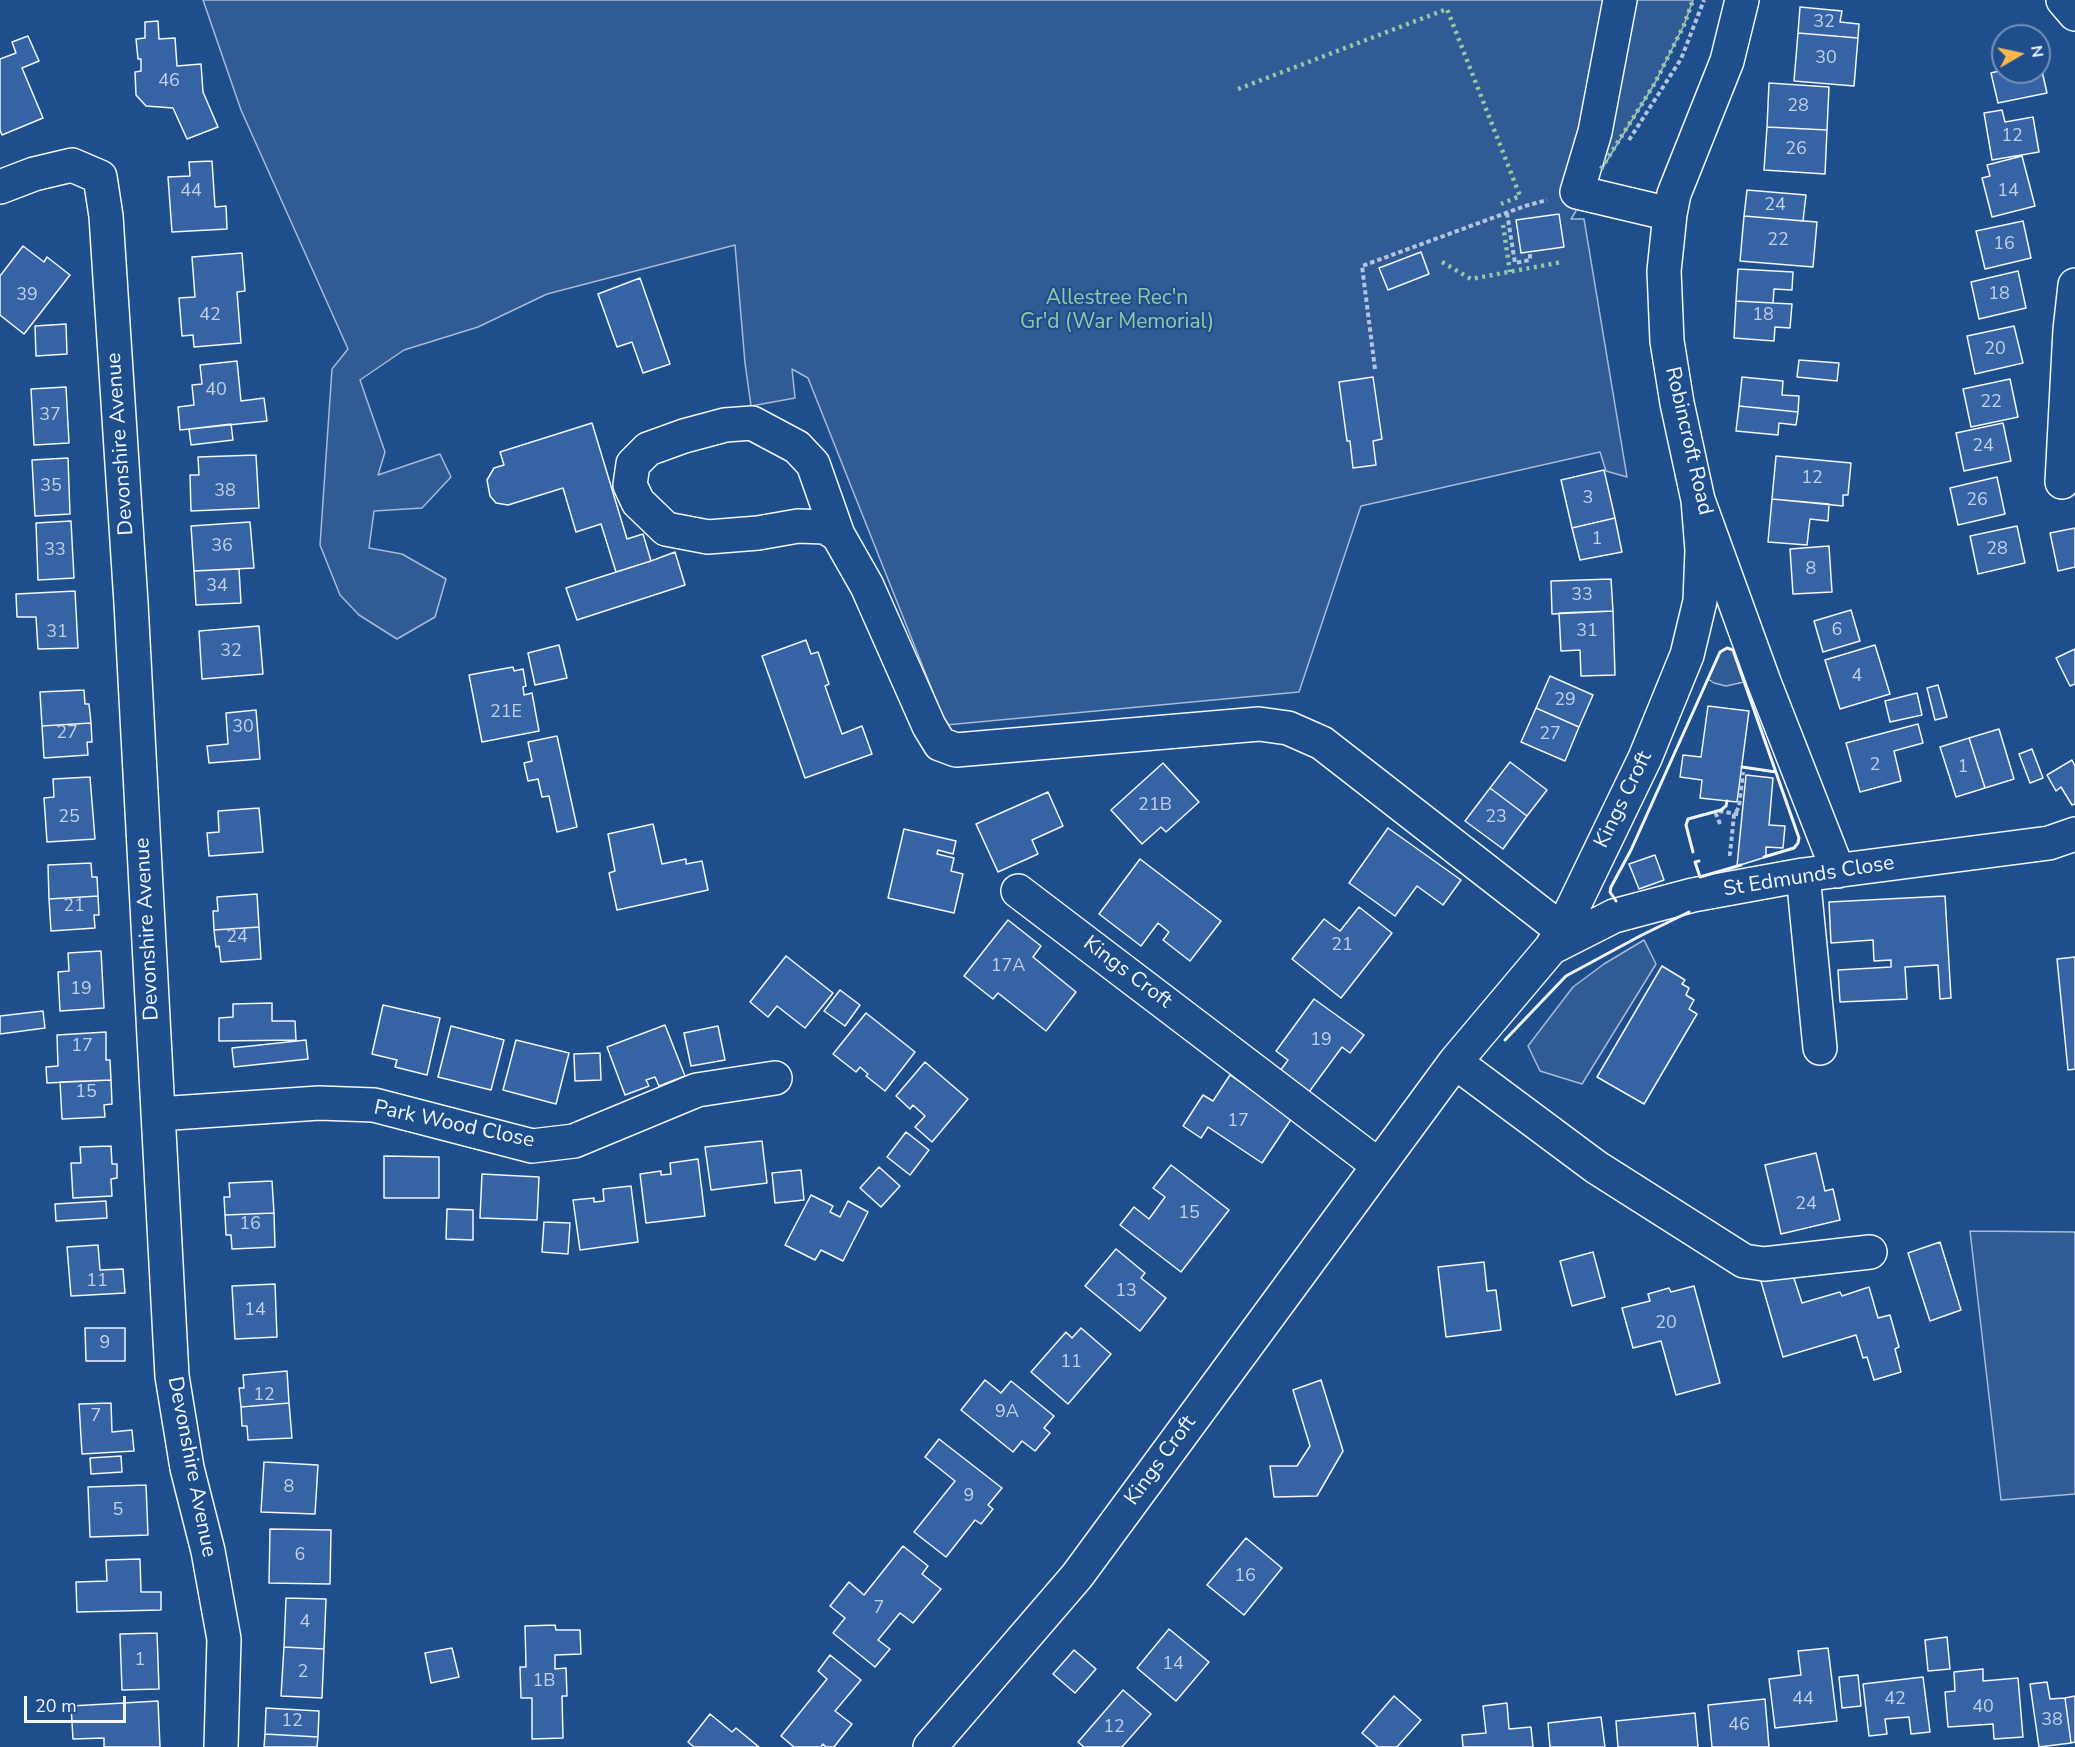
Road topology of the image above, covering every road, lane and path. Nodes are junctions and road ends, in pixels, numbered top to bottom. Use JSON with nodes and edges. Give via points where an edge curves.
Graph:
{"nodes":[{"id":1,"x":1620,"y":0,"type":"edge"},
{"id":2,"x":1704,"y":0,"type":"edge"},
{"id":3,"x":1742,"y":0,"type":"edge"},
{"id":4,"x":2063,"y":0,"type":"edge"},
{"id":5,"x":2075,"y":14,"type":"edge"},
{"id":6,"x":1628,"y":142,"type":"dead end"},
{"id":7,"x":0,"y":187,"type":"edge"},
{"id":8,"x":1577,"y":192,"type":"junction"},
{"id":9,"x":1507,"y":213,"type":"junction"},
{"id":10,"x":1670,"y":214,"type":"junction"},
{"id":11,"x":1530,"y":252,"type":"dead end"},
{"id":12,"x":2075,"y":285,"type":"edge"},
{"id":13,"x":1375,"y":369,"type":"dead end"},
{"id":14,"x":2062,"y":482,"type":"dead end"},
{"id":15,"x":1698,"y":500,"type":"junction"},
{"id":16,"x":838,"y":535,"type":"junction"},
{"id":17,"x":1743,"y":772,"type":"dead end"},
{"id":18,"x":1734,"y":815,"type":"junction"},
{"id":19,"x":1742,"y":815,"type":"dead end"},
{"id":20,"x":1720,"y":824,"type":"dead end"},
{"id":21,"x":2075,"y":834,"type":"edge"},
{"id":22,"x":1722,"y":859,"type":"dead end"},
{"id":23,"x":1838,"y":871,"type":"junction"},
{"id":24,"x":1803,"y":875,"type":"junction"},
{"id":25,"x":1018,"y":891,"type":"dead end"},
{"id":26,"x":1556,"y":939,"type":"junction"},
{"id":27,"x":1820,"y":1048,"type":"dead end"},
{"id":28,"x":1455,"y":1062,"type":"junction"},
{"id":29,"x":775,"y":1078,"type":"dead end"},
{"id":30,"x":158,"y":1114,"type":"junction"},
{"id":31,"x":1378,"y":1165,"type":"junction"},
{"id":32,"x":1870,"y":1252,"type":"dead end"},
{"id":33,"x":221,"y":1747,"type":"edge"},
{"id":34,"x":930,"y":1747,"type":"edge"}],
"edges":[{"from":1,"to":8,"type":"street","via":[[1595,132]]},
{"from":2,"to":6,"type":"path","via":[[1681,59]]},
{"from":3,"to":10,"type":"street","name":"Robincroft Road","via":[[1727,61],[1686,160]]},
{"from":4,"to":5,"type":"street"},
{"from":7,"to":30,"type":"street","name":"Devonshire Avenue","via":[[72,165],[100,177],[106,216],[131,603]]},
{"from":8,"to":9,"type":"path"},
{"from":8,"to":10,"type":"street"},
{"from":9,"to":11,"type":"path","via":[[1515,263],[1530,260]]},
{"from":9,"to":13,"type":"path","via":[[1362,266]]},
{"from":10,"to":15,"type":"street","name":"Robincroft Road","via":[[1664,271],[1667,341]]},
{"from":12,"to":14,"type":"street"},
{"from":15,"to":23,"type":"street","name":"Robincroft Road"},
{"from":15,"to":26,"type":"street","name":"Kings Croft","via":[[1702,550],[1700,601],[1687,655],[1645,758]]},
{"from":16,"to":16,"type":"street","via":[[825,527],[798,526],[708,537],[666,529],[638,502],[630,485],[633,464],[648,449],[684,436],[725,425],[752,423],[797,447],[813,464]]},
{"from":16,"to":26,"type":"street","via":[[867,586],[940,744],[956,750],[1259,724],[1288,728],[1322,742]]},
{"from":17,"to":18,"type":"path","via":[[1739,807]]},
{"from":18,"to":19,"type":"path"},
{"from":18,"to":20,"type":"path","via":[[1719,811],[1716,813]]},
{"from":18,"to":22,"type":"path","via":[[1730,854],[1724,854]]},
{"from":21,"to":23,"type":"street","name":"St Edmunds Close","via":[[2049,843]]},
{"from":23,"to":24,"type":"street","name":"St Edmunds Close"},
{"from":24,"to":26,"type":"street","name":"St Edmunds Close","via":[[1693,895],[1614,916]]},
{"from":24,"to":27,"type":"street"},
{"from":25,"to":31,"type":"street","name":"Kings Croft"},
{"from":26,"to":28,"type":"street","name":"Kings Croft"},
{"from":28,"to":31,"type":"street","name":"Kings Croft"},
{"from":28,"to":32,"type":"street","via":[[1596,1167],[1744,1261],[1764,1264]]},
{"from":29,"to":30,"type":"street","name":"Park Wood Close","via":[[697,1090],[574,1141],[532,1146],[374,1106],[319,1103]]},
{"from":30,"to":33,"type":"street","name":"Devonshire Avenue","via":[[172,1376],[187,1468],[224,1639]]},
{"from":31,"to":34,"type":"street","name":"Kings Croft","via":[[1077,1576]]}]}
